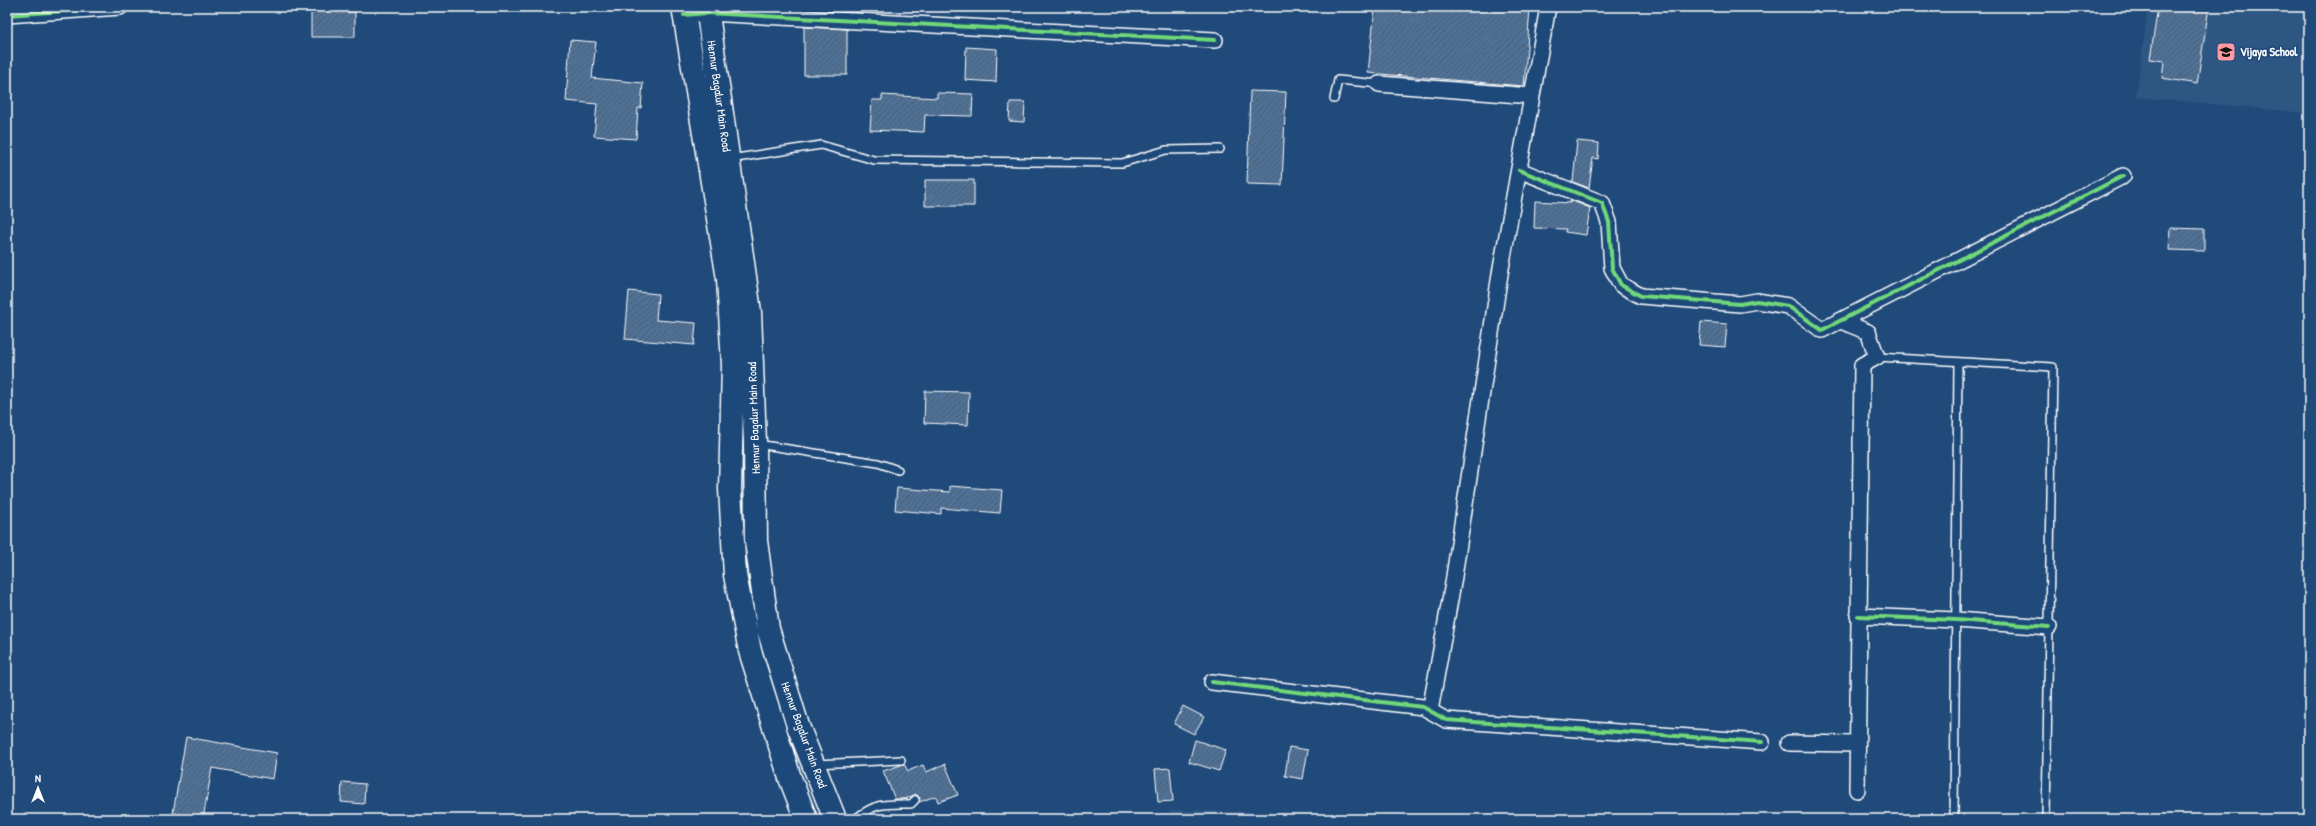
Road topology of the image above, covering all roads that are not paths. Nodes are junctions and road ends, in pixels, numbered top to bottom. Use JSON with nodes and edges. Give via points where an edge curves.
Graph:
{"nodes":[{"id":1,"x":120,"y":7,"type":"edge"},
{"id":2,"x":1548,"y":7,"type":"edge"},
{"id":3,"x":707,"y":10,"type":"edge"},
{"id":4,"x":684,"y":11,"type":"edge"},
{"id":5,"x":7,"y":16,"type":"edge"},
{"id":6,"x":1215,"y":40,"type":"dead end"},
{"id":7,"x":1379,"y":84,"type":"joint"},
{"id":8,"x":1532,"y":96,"type":"junction"},
{"id":9,"x":1334,"y":99,"type":"dead end"},
{"id":10,"x":1220,"y":149,"type":"dead end"},
{"id":11,"x":728,"y":160,"type":"junction"},
{"id":12,"x":1519,"y":170,"type":"junction"},
{"id":13,"x":2123,"y":176,"type":"dead end"},
{"id":14,"x":1841,"y":320,"type":"junction"},
{"id":15,"x":1877,"y":357,"type":"junction"},
{"id":16,"x":1958,"y":362,"type":"junction"},
{"id":17,"x":755,"y":444,"type":"junction"},
{"id":18,"x":898,"y":470,"type":"dead end"},
{"id":19,"x":1858,"y":616,"type":"junction"},
{"id":20,"x":1956,"y":620,"type":"junction"},
{"id":21,"x":2049,"y":627,"type":"junction"},
{"id":22,"x":1212,"y":682,"type":"dead end"},
{"id":23,"x":1430,"y":711,"type":"junction"},
{"id":24,"x":1762,"y":742,"type":"dead end"},
{"id":25,"x":1788,"y":743,"type":"dead end"},
{"id":26,"x":1857,"y":744,"type":"junction"},
{"id":27,"x":900,"y":760,"type":"dead end"},
{"id":28,"x":813,"y":764,"type":"junction"},
{"id":29,"x":1857,"y":790,"type":"dead end"},
{"id":30,"x":915,"y":800,"type":"dead end"},
{"id":31,"x":806,"y":819,"type":"edge"},
{"id":32,"x":835,"y":819,"type":"edge"},
{"id":33,"x":855,"y":819,"type":"edge"},
{"id":34,"x":1954,"y":819,"type":"edge"},
{"id":35,"x":2046,"y":819,"type":"edge"}],
"edges":[{"from":1,"to":5,"type":"street"},
{"from":2,"to":8,"type":"street"},
{"from":3,"to":4,"type":"street"},
{"from":3,"to":6,"type":"street"},
{"from":3,"to":11,"type":"main road","name":"Hennur Bagalur Main Road"},
{"from":4,"to":31,"type":"main road","name":"Hennur Bagalur Main Road","via":[[728,279],[733,366],[730,489],[735,574],[750,651],[790,778]]},
{"from":7,"to":8,"type":"street"},
{"from":7,"to":9,"type":"lane","via":[[1338,80]]},
{"from":8,"to":12,"type":"street"},
{"from":10,"to":11,"type":"lane","via":[[1166,150],[1122,163],[874,160],[821,145]]},
{"from":11,"to":17,"type":"main road","name":"Hennur Bagalur Main Road","via":[[750,312]]},
{"from":12,"to":14,"type":"street","via":[[1602,203],[1609,222],[1612,268],[1621,285],[1641,296],[1740,304],[1757,301],[1788,306],[1822,330]]},
{"from":12,"to":23,"type":"street"},
{"from":13,"to":14,"type":"street"},
{"from":14,"to":15,"type":"street","via":[[1868,332]]},
{"from":15,"to":16,"type":"lane"},
{"from":15,"to":19,"type":"street","via":[[1862,365]]},
{"from":16,"to":20,"type":"lane"},
{"from":16,"to":21,"type":"lane","via":[[2053,367]]},
{"from":17,"to":18,"type":"lane","via":[[878,464]]},
{"from":17,"to":28,"type":"main road","name":"Hennur Bagalur Main Road","via":[[756,541],[768,630],[798,726]]},
{"from":19,"to":20,"type":"street"},
{"from":19,"to":26,"type":"street"},
{"from":20,"to":21,"type":"street"},
{"from":20,"to":34,"type":"lane"},
{"from":21,"to":35,"type":"lane"},
{"from":22,"to":23,"type":"street","via":[[1423,707]]},
{"from":23,"to":24,"type":"street","via":[[1446,720]]},
{"from":25,"to":26,"type":"street"},
{"from":26,"to":29,"type":"street"},
{"from":27,"to":28,"type":"lane"},
{"from":28,"to":32,"type":"main road","name":"Hennur Bagalur Main Road"},
{"from":30,"to":33,"type":"lane","via":[[911,804],[887,804],[870,808]]}]}
